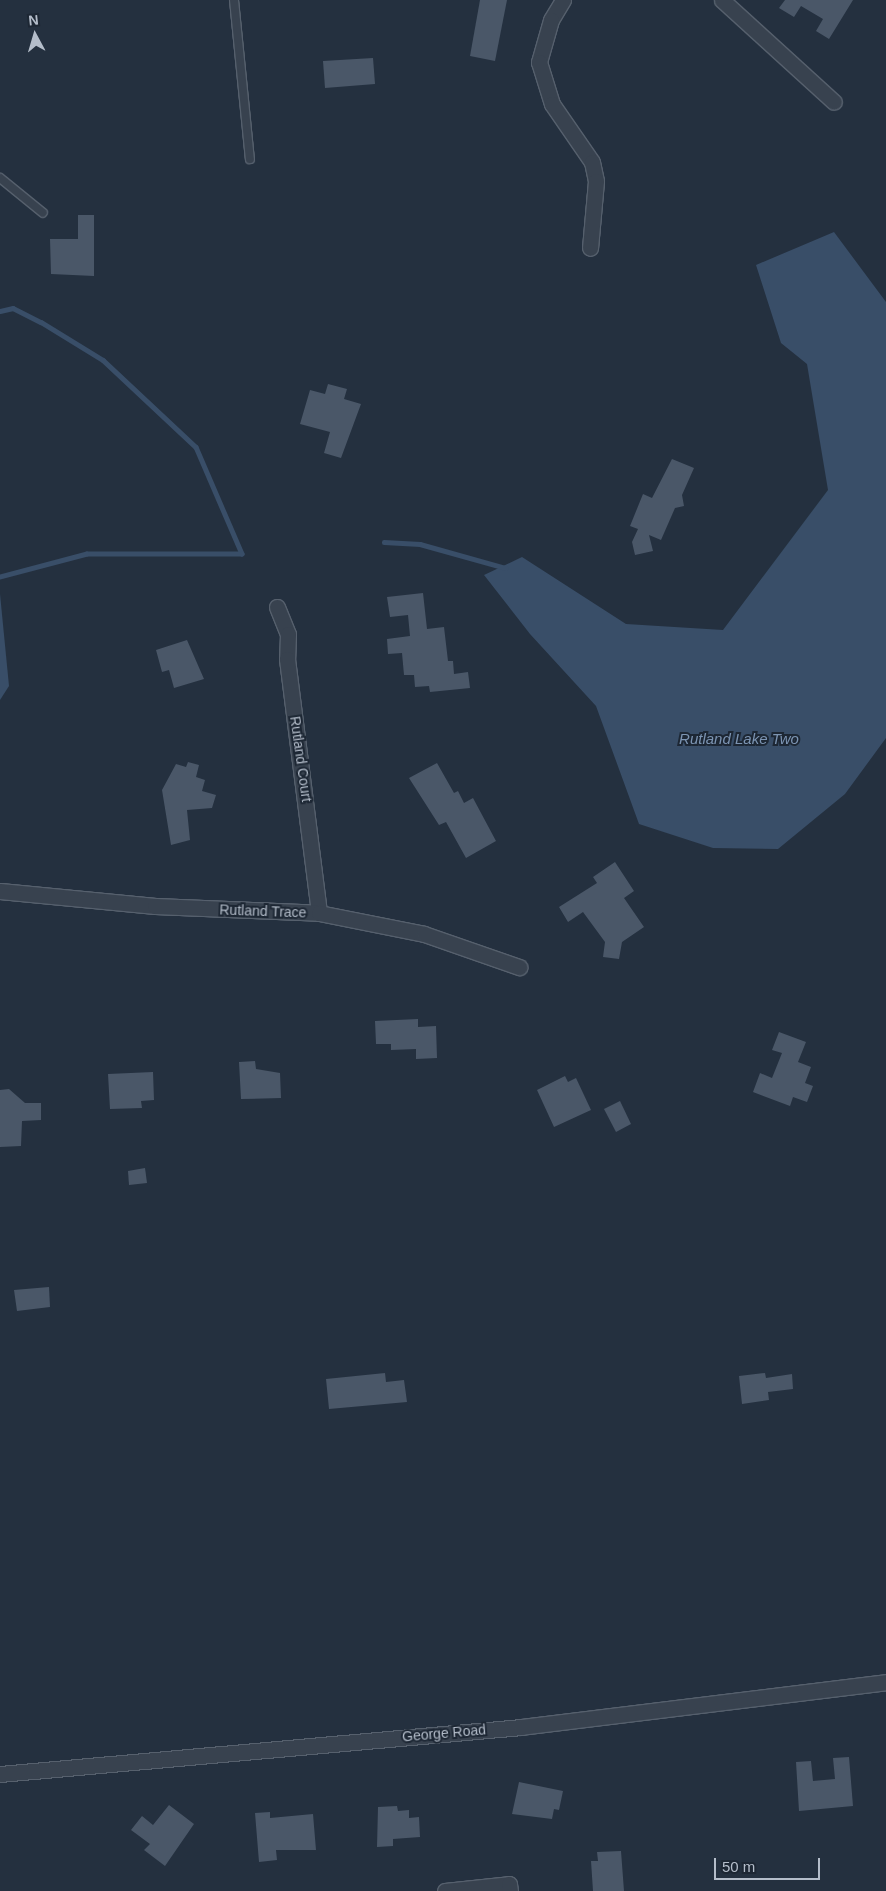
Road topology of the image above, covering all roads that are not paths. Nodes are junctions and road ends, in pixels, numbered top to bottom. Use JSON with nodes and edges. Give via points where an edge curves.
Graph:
{"nodes":[{"id":1,"x":234,"y":0,"type":"edge"},
{"id":2,"x":563,"y":0,"type":"edge"},
{"id":3,"x":731,"y":3,"type":"edge"},
{"id":4,"x":834,"y":102,"type":"dead end"},
{"id":5,"x":250,"y":159,"type":"dead end"},
{"id":6,"x":0,"y":178,"type":"edge"},
{"id":7,"x":43,"y":213,"type":"dead end"},
{"id":8,"x":590,"y":248,"type":"dead end"},
{"id":9,"x":277,"y":607,"type":"dead end"},
{"id":10,"x":0,"y":890,"type":"edge"},
{"id":11,"x":319,"y":913,"type":"junction"},
{"id":12,"x":519,"y":967,"type":"dead end"},
{"id":13,"x":886,"y":1682,"type":"edge"},
{"id":14,"x":0,"y":1774,"type":"edge"},
{"id":15,"x":445,"y":1891,"type":"edge"},
{"id":16,"x":510,"y":1891,"type":"edge"}],
"edges":[{"from":1,"to":5,"type":"lane"},
{"from":2,"to":8,"type":"street","via":[[551,20],[539,62],[552,104],[592,162],[596,181]]},
{"from":3,"to":4,"type":"street","via":[[758,37]]},
{"from":6,"to":7,"type":"lane"},
{"from":9,"to":11,"type":"street","name":"Rutland Court","via":[[288,634],[287,659]]},
{"from":10,"to":11,"type":"street","name":"Rutland Trace","via":[[155,906]]},
{"from":11,"to":12,"type":"street","name":"Rutland Trace","via":[[424,934]]},
{"from":13,"to":14,"type":"street","name":"George Road","via":[[521,1727]]},
{"from":15,"to":16,"type":"street","via":[[509,1884]]}]}
